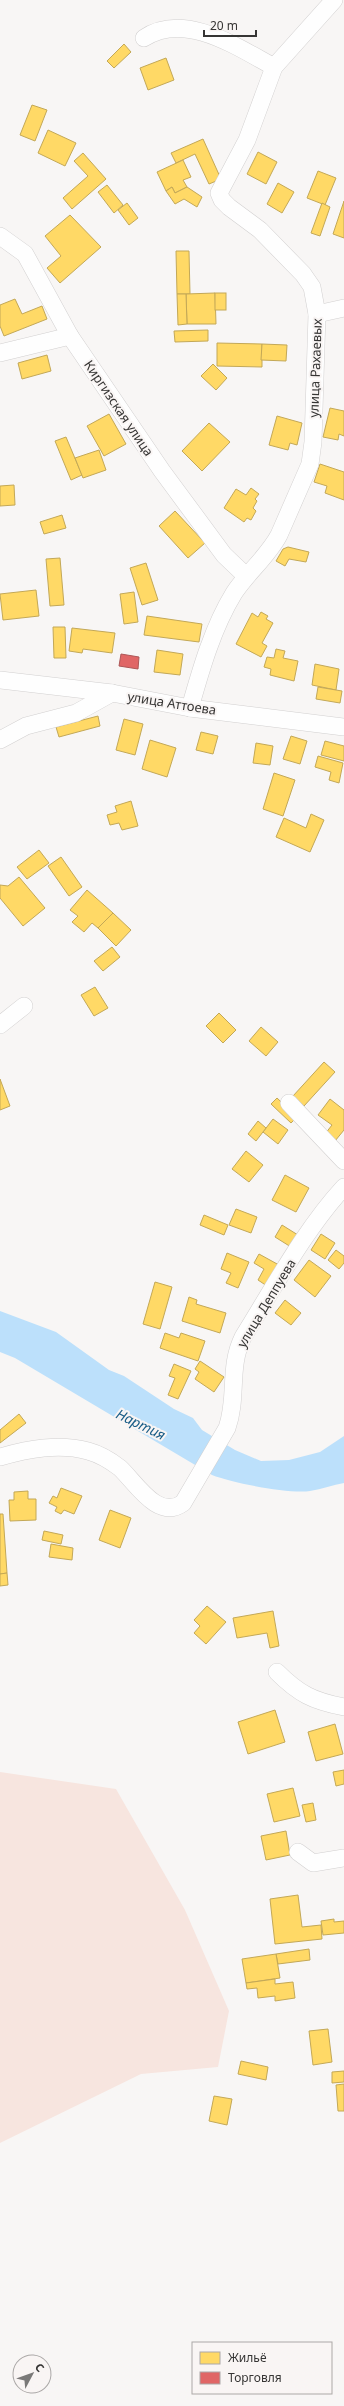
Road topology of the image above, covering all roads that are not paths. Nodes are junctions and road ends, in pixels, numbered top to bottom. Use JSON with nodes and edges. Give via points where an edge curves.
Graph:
{"nodes":[{"id":1,"x":334,"y":0,"type":"edge"},
{"id":2,"x":144,"y":38,"type":"dead end"},
{"id":3,"x":274,"y":67,"type":"junction"},
{"id":4,"x":0,"y":236,"type":"edge"},
{"id":5,"x":344,"y":308,"type":"edge"},
{"id":6,"x":317,"y":314,"type":"junction"},
{"id":7,"x":70,"y":336,"type":"junction"},
{"id":8,"x":0,"y":353,"type":"edge"},
{"id":9,"x":246,"y":576,"type":"junction"},
{"id":10,"x":0,"y":680,"type":"edge"},
{"id":11,"x":112,"y":693,"type":"junction"},
{"id":12,"x":190,"y":708,"type":"junction"},
{"id":13,"x":344,"y":727,"type":"edge"},
{"id":14,"x":0,"y":740,"type":"edge"},
{"id":15,"x":24,"y":1006,"type":"dead end"},
{"id":16,"x":0,"y":1025,"type":"edge"},
{"id":17,"x":289,"y":1103,"type":"dead end"},
{"id":18,"x":344,"y":1161,"type":"edge"},
{"id":19,"x":344,"y":1187,"type":"edge"},
{"id":20,"x":0,"y":1457,"type":"edge"},
{"id":21,"x":277,"y":1672,"type":"dead end"},
{"id":22,"x":344,"y":1707,"type":"edge"},
{"id":23,"x":298,"y":1852,"type":"dead end"},
{"id":24,"x":344,"y":1858,"type":"edge"}],
"edges":[{"from":1,"to":3,"type":"street","name":"улица Рахаевых"},
{"from":2,"to":3,"type":"street","via":[[161,29],[180,28],[204,33]]},
{"from":3,"to":6,"type":"street","name":"улица Рахаевых","via":[[247,140],[219,193],[222,200],[260,230],[303,274],[312,287]]},
{"from":4,"to":7,"type":"street","name":"Киргизская улица","via":[[25,254]]},
{"from":5,"to":6,"type":"street"},
{"from":6,"to":9,"type":"street","name":"улица Рахаевых","via":[[310,464],[274,544]]},
{"from":7,"to":8,"type":"street"},
{"from":7,"to":9,"type":"street","name":"Киргизская улица","via":[[184,502],[224,555]]},
{"from":9,"to":12,"type":"street","name":"улица Рахаевых","via":[[217,628],[200,671]]},
{"from":10,"to":11,"type":"street","name":"улица Аттоева"},
{"from":11,"to":12,"type":"street","name":"улица Аттоева"},
{"from":11,"to":14,"type":"street","via":[[76,713],[26,726]]},
{"from":12,"to":13,"type":"street","name":"улица Аттоева"},
{"from":15,"to":16,"type":"street"},
{"from":17,"to":18,"type":"street"},
{"from":19,"to":20,"type":"street","name":"улица Деппуева","via":[[288,1265],[238,1348],[233,1369],[231,1416],[190,1492],[176,1508],[163,1507],[140,1491],[119,1467],[87,1450],[29,1449]]},
{"from":21,"to":22,"type":"street","via":[[312,1700]]},
{"from":23,"to":24,"type":"street","via":[[313,1863]]}]}
